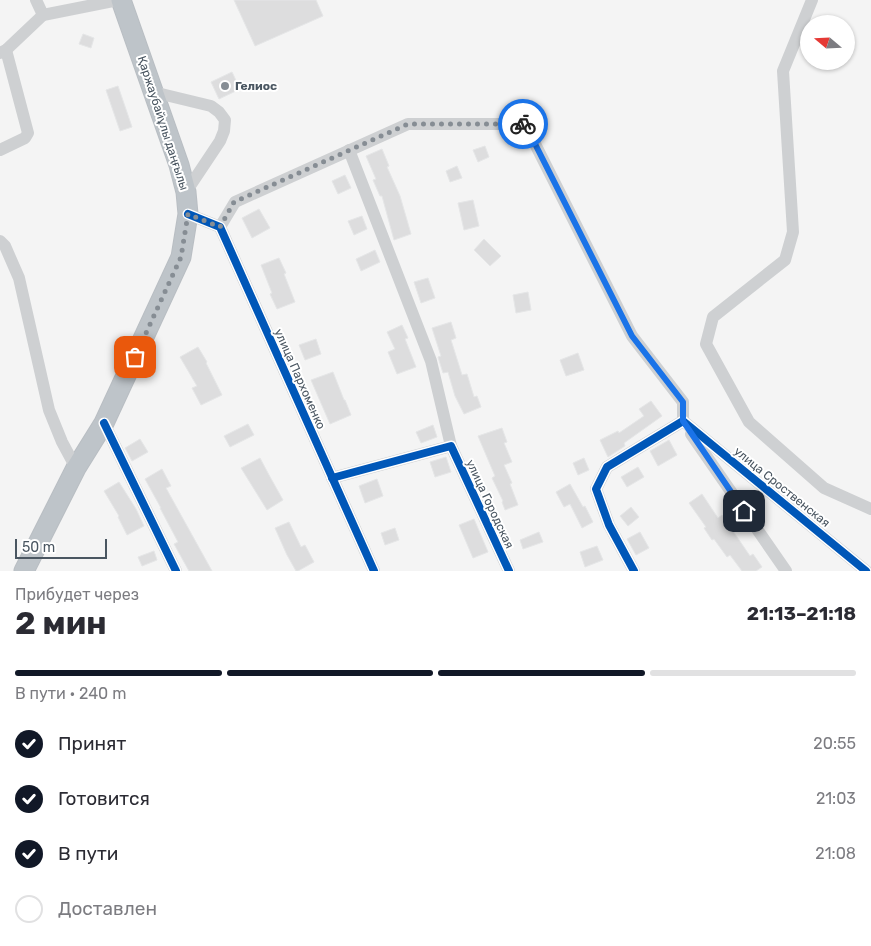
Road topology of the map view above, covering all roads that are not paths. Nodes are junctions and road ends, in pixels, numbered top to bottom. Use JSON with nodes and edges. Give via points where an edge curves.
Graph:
{"nodes":[{"id":1,"x":36,"y":0,"type":"edge"},
{"id":2,"x":120,"y":0,"type":"edge"},
{"id":3,"x":812,"y":0,"type":"edge"},
{"id":4,"x":43,"y":15,"type":"junction"},
{"id":5,"x":3,"y":52,"type":"edge"},
{"id":6,"x":154,"y":92,"type":"junction"},
{"id":7,"x":0,"y":150,"type":"edge"},
{"id":8,"x":349,"y":150,"type":"junction"},
{"id":9,"x":186,"y":192,"type":"junction"},
{"id":10,"x":188,"y":214,"type":"junction"},
{"id":11,"x":220,"y":227,"type":"junction"},
{"id":12,"x":0,"y":241,"type":"edge"},
{"id":13,"x":683,"y":421,"type":"junction"},
{"id":14,"x":104,"y":423,"type":"junction"},
{"id":15,"x":451,"y":446,"type":"junction"},
{"id":16,"x":76,"y":468,"type":"junction"},
{"id":17,"x":332,"y":478,"type":"junction"},
{"id":18,"x":871,"y":508,"type":"edge"},
{"id":19,"x":24,"y":571,"type":"edge"},
{"id":20,"x":176,"y":571,"type":"edge"},
{"id":21,"x":374,"y":571,"type":"edge"},
{"id":22,"x":509,"y":571,"type":"edge"},
{"id":23,"x":634,"y":571,"type":"edge"},
{"id":24,"x":786,"y":571,"type":"edge"},
{"id":25,"x":866,"y":571,"type":"edge"}],
"edges":[{"from":1,"to":4,"type":"street"},
{"from":2,"to":4,"type":"street"},
{"from":2,"to":6,"type":"highway","name":"Қаржаубайұлы даңғылы"},
{"from":3,"to":18,"type":"street","via":[[783,71],[793,232],[785,260],[713,317],[706,344],[750,422],[824,488]]},
{"from":4,"to":5,"type":"street"},
{"from":5,"to":7,"type":"street","via":[[28,133],[25,138]]},
{"from":6,"to":9,"type":"highway","name":"Қаржаубайұлы даңғылы"},
{"from":6,"to":9,"type":"street","via":[[211,106],[225,120],[220,141]]},
{"from":8,"to":11,"type":"street","via":[[234,202]]},
{"from":8,"to":13,"type":"street","via":[[408,124],[525,124],[632,336],[683,402]]},
{"from":8,"to":15,"type":"street","name":"улица Городская","via":[[431,361]]},
{"from":9,"to":10,"type":"highway","name":"Қаржаубайұлы даңғылы"},
{"from":10,"to":11,"type":"street"},
{"from":10,"to":14,"type":"highway","name":"Қаржаубайұлы даңғылы","via":[[181,257]]},
{"from":11,"to":17,"type":"street","name":"улица Пархоменко"},
{"from":12,"to":16,"type":"street","via":[[19,278],[49,410]]},
{"from":13,"to":23,"type":"street","via":[[607,467],[596,490],[609,526]]},
{"from":13,"to":24,"type":"street"},
{"from":13,"to":25,"type":"street","name":"улица Сроственская"},
{"from":14,"to":16,"type":"highway","name":"Қаржаубайұлы даңғылы"},
{"from":14,"to":20,"type":"street"},
{"from":15,"to":17,"type":"street"},
{"from":15,"to":22,"type":"street","name":"улица Городская"},
{"from":16,"to":19,"type":"highway","name":"Қаржаубайұлы даңғылы"},
{"from":17,"to":21,"type":"street","name":"улица Пархоменко"}]}
